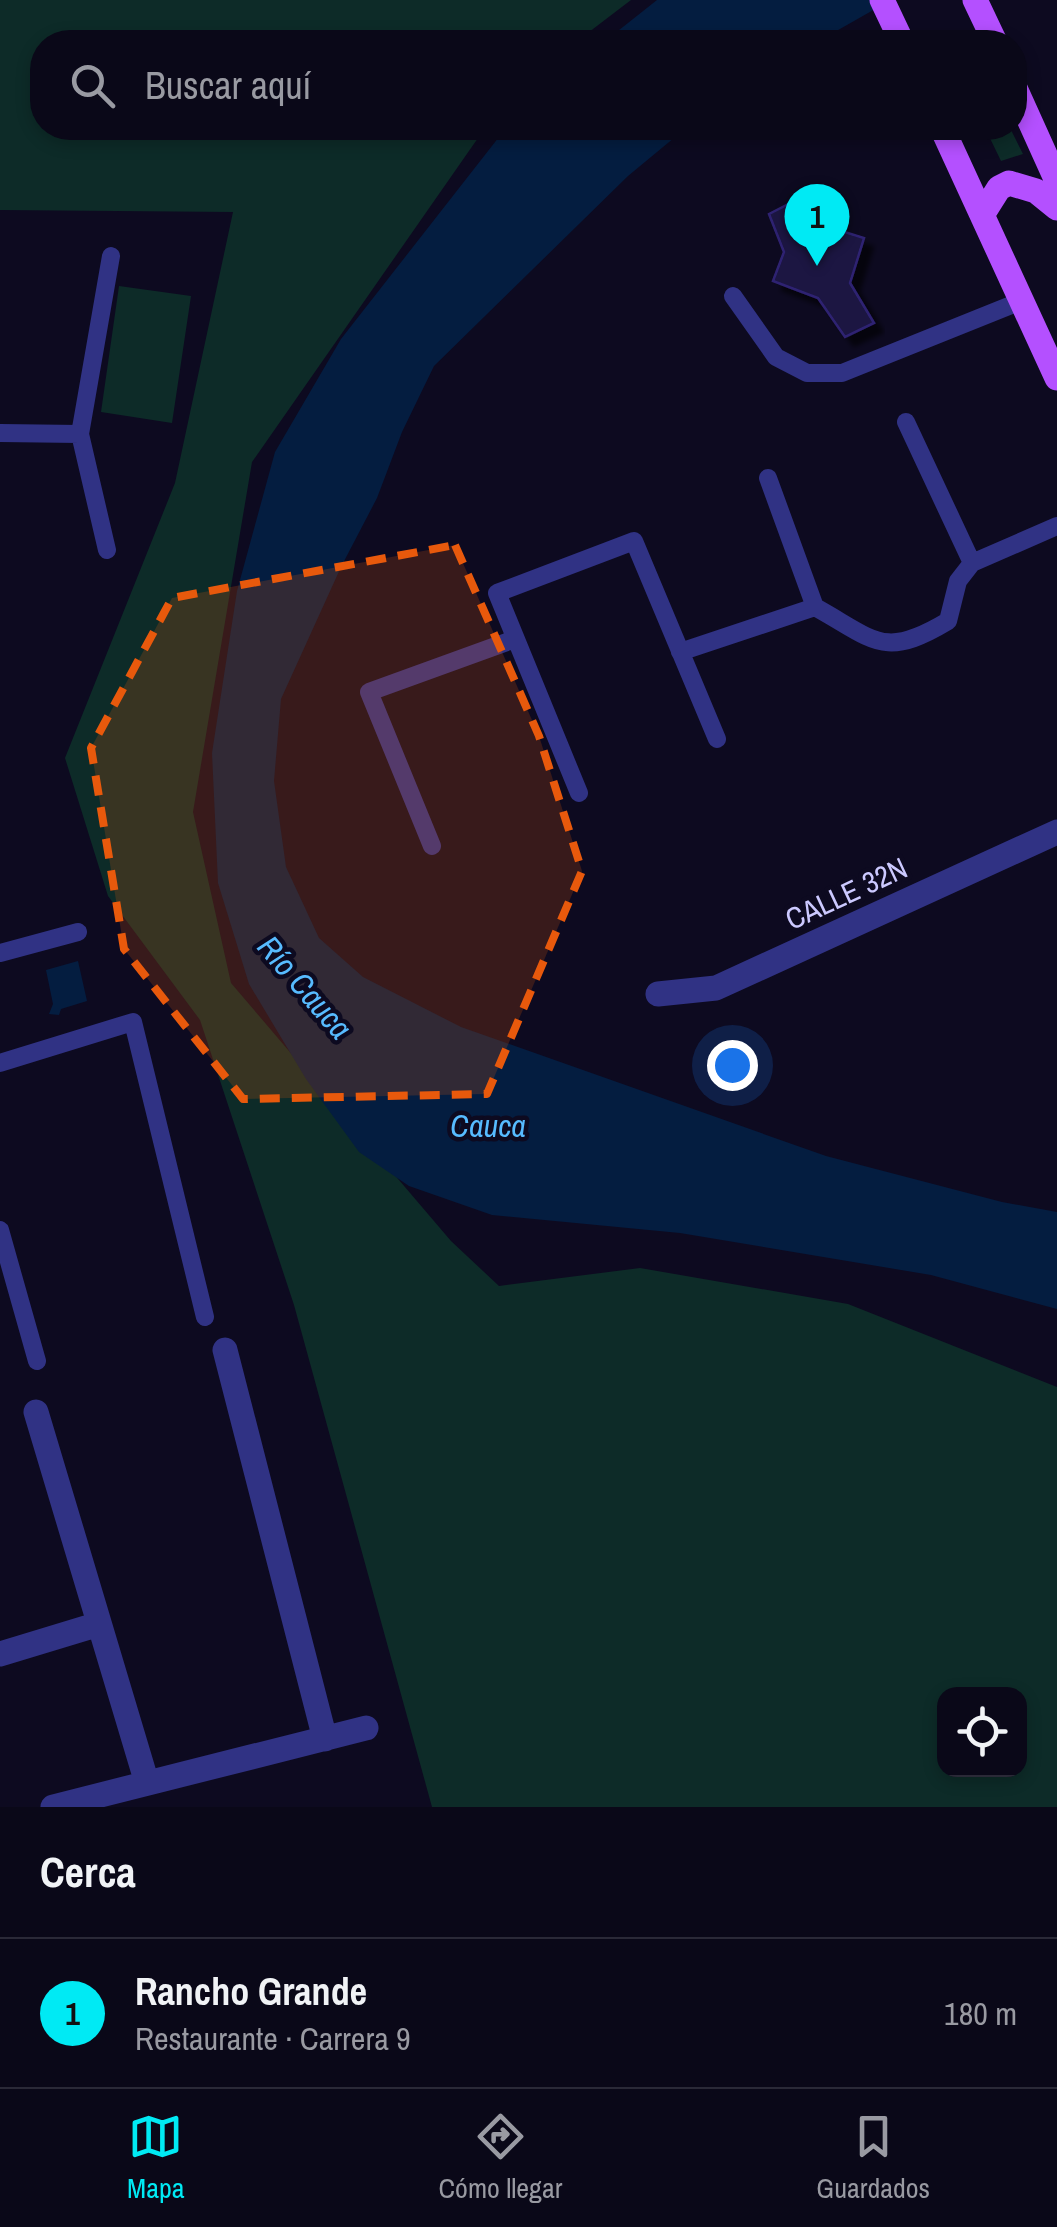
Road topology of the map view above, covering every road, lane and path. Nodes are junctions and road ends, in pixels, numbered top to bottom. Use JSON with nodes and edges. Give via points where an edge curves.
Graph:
{"nodes":[{"id":1,"x":882,"y":0,"type":"edge"},
{"id":2,"x":976,"y":0,"type":"edge"},
{"id":3,"x":896,"y":30,"type":"edge"},
{"id":4,"x":990,"y":30,"type":"edge"},
{"id":5,"x":1027,"y":115,"type":"edge"},
{"id":6,"x":948,"y":140,"type":"edge"},
{"id":7,"x":1057,"y":181,"type":"edge"},
{"id":8,"x":1057,"y":208,"type":"edge"},
{"id":9,"x":982,"y":215,"type":"junction"},
{"id":10,"x":112,"y":256,"type":"dead end"},
{"id":11,"x":734,"y":296,"type":"dead end"},
{"id":12,"x":1022,"y":300,"type":"junction"},
{"id":13,"x":1057,"y":378,"type":"edge"},
{"id":14,"x":906,"y":422,"type":"dead end"},
{"id":15,"x":0,"y":433,"type":"edge"},
{"id":16,"x":80,"y":434,"type":"junction"},
{"id":17,"x":768,"y":478,"type":"dead end"},
{"id":18,"x":1057,"y":526,"type":"edge"},
{"id":19,"x":107,"y":550,"type":"dead end"},
{"id":20,"x":972,"y":563,"type":"junction"},
{"id":21,"x":815,"y":607,"type":"junction"},
{"id":22,"x":515,"y":639,"type":"junction"},
{"id":23,"x":680,"y":652,"type":"junction"},
{"id":24,"x":717,"y":739,"type":"dead end"},
{"id":25,"x":579,"y":793,"type":"dead end"},
{"id":26,"x":1057,"y":832,"type":"edge"},
{"id":27,"x":432,"y":846,"type":"dead end"},
{"id":28,"x":78,"y":932,"type":"dead end"},
{"id":29,"x":0,"y":953,"type":"edge"},
{"id":30,"x":658,"y":994,"type":"dead end"},
{"id":31,"x":0,"y":1063,"type":"edge"},
{"id":32,"x":0,"y":1230,"type":"edge"},
{"id":33,"x":205,"y":1316,"type":"dead end"},
{"id":34,"x":225,"y":1350,"type":"dead end"},
{"id":35,"x":37,"y":1361,"type":"dead end"},
{"id":36,"x":36,"y":1412,"type":"dead end"},
{"id":37,"x":99,"y":1624,"type":"junction"},
{"id":38,"x":0,"y":1654,"type":"edge"},
{"id":39,"x":366,"y":1728,"type":"dead end"},
{"id":40,"x":325,"y":1739,"type":"junction"},
{"id":41,"x":147,"y":1783,"type":"junction"},
{"id":42,"x":53,"y":1807,"type":"edge"}],
"edges":[{"from":1,"to":3,"type":"main road"},
{"from":2,"to":4,"type":"main road"},
{"from":5,"to":7,"type":"main road"},
{"from":6,"to":9,"type":"main road"},
{"from":8,"to":9,"type":"main road","via":[[1036,191],[1009,183]]},
{"from":9,"to":12,"type":"main road"},
{"from":10,"to":16,"type":"lane"},
{"from":11,"to":12,"type":"lane","via":[[776,357],[807,373],[842,373]]},
{"from":12,"to":13,"type":"main road"},
{"from":14,"to":20,"type":"lane"},
{"from":15,"to":16,"type":"lane"},
{"from":16,"to":19,"type":"lane"},
{"from":17,"to":21,"type":"lane"},
{"from":18,"to":20,"type":"lane"},
{"from":20,"to":21,"type":"lane","via":[[958,581],[948,621],[918,639],[882,644]]},
{"from":21,"to":23,"type":"lane"},
{"from":22,"to":23,"type":"lane","via":[[497,593],[634,541]]},
{"from":22,"to":25,"type":"lane"},
{"from":22,"to":27,"type":"lane","via":[[369,692]]},
{"from":23,"to":24,"type":"lane"},
{"from":26,"to":30,"type":"street","name":"CALLE 32N","via":[[716,988]]},
{"from":28,"to":29,"type":"lane"},
{"from":31,"to":33,"type":"lane","via":[[132,1022]]},
{"from":32,"to":35,"type":"lane"},
{"from":34,"to":40,"type":"street"},
{"from":36,"to":37,"type":"street"},
{"from":37,"to":38,"type":"street"},
{"from":37,"to":41,"type":"street"},
{"from":39,"to":40,"type":"street"},
{"from":40,"to":41,"type":"street"},
{"from":41,"to":42,"type":"street"}]}
